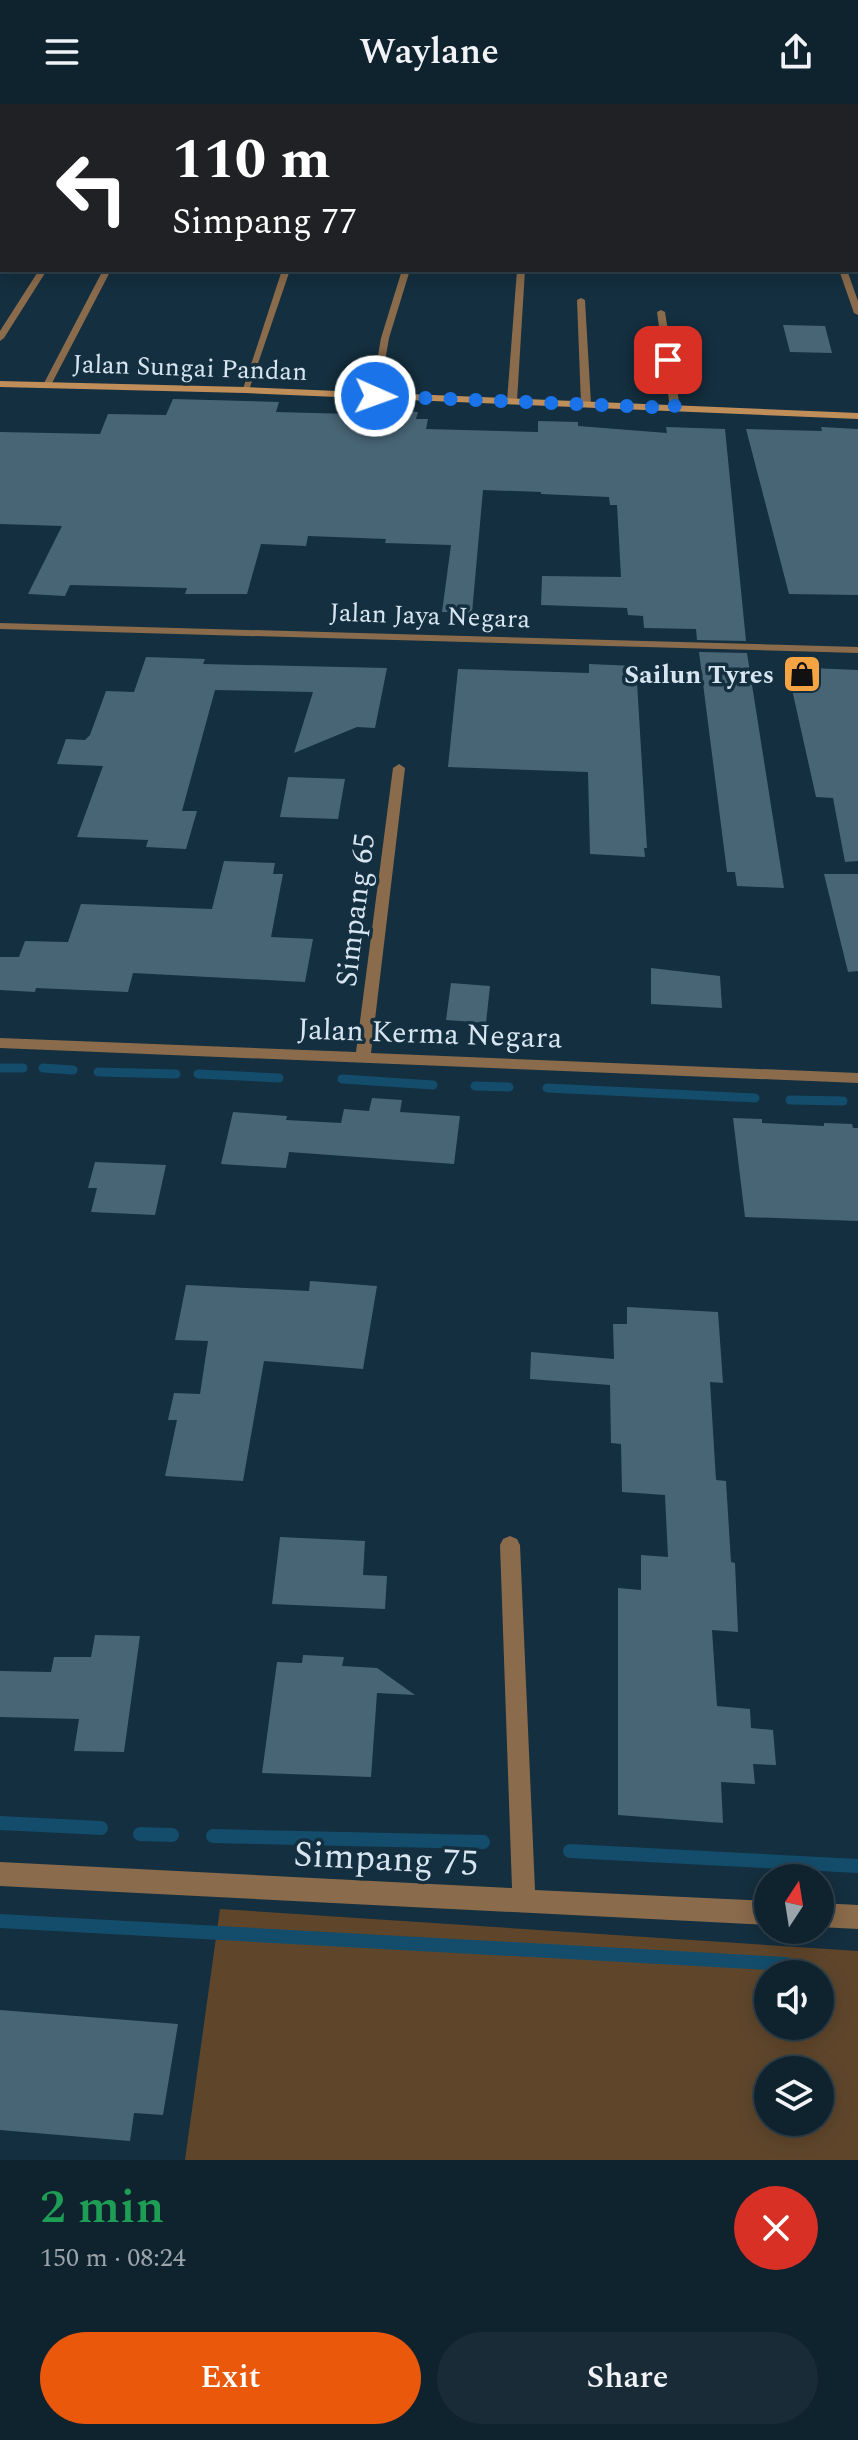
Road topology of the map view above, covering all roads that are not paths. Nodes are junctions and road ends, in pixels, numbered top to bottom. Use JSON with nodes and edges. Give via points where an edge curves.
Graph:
{"nodes":[{"id":1,"x":42,"y":272,"type":"edge"},
{"id":2,"x":106,"y":272,"type":"edge"},
{"id":3,"x":285,"y":272,"type":"edge"},
{"id":4,"x":405,"y":272,"type":"edge"},
{"id":5,"x":521,"y":272,"type":"edge"},
{"id":6,"x":844,"y":272,"type":"edge"},
{"id":7,"x":581,"y":300,"type":"dead end"},
{"id":8,"x":661,"y":312,"type":"dead end"},
{"id":9,"x":858,"y":313,"type":"edge"},
{"id":10,"x":0,"y":338,"type":"edge"},
{"id":11,"x":0,"y":384,"type":"edge"},
{"id":12,"x":47,"y":385,"type":"junction"},
{"id":13,"x":245,"y":390,"type":"junction"},
{"id":14,"x":375,"y":396,"type":"junction"},
{"id":15,"x":512,"y":401,"type":"junction"},
{"id":16,"x":586,"y":404,"type":"junction"},
{"id":17,"x":675,"y":408,"type":"junction"},
{"id":18,"x":858,"y":416,"type":"edge"},
{"id":19,"x":0,"y":626,"type":"edge"},
{"id":20,"x":858,"y":650,"type":"edge"},
{"id":21,"x":399,"y":768,"type":"dead end"},
{"id":22,"x":0,"y":1043,"type":"edge"},
{"id":23,"x":363,"y":1059,"type":"junction"},
{"id":24,"x":858,"y":1078,"type":"edge"},
{"id":25,"x":510,"y":1545,"type":"dead end"},
{"id":26,"x":0,"y":1874,"type":"edge"},
{"id":27,"x":524,"y":1901,"type":"junction"},
{"id":28,"x":754,"y":1912,"type":"edge"},
{"id":29,"x":834,"y":1916,"type":"edge"},
{"id":30,"x":858,"y":1917,"type":"edge"}],
"edges":[{"from":1,"to":10,"type":"street"},
{"from":2,"to":12,"type":"street"},
{"from":3,"to":13,"type":"street"},
{"from":4,"to":14,"type":"street","via":[[385,338]]},
{"from":5,"to":15,"type":"street"},
{"from":6,"to":9,"type":"street"},
{"from":7,"to":16,"type":"street"},
{"from":8,"to":17,"type":"street"},
{"from":11,"to":12,"type":"street","name":"Jalan Sungai Pandan"},
{"from":12,"to":13,"type":"street","name":"Jalan Sungai Pandan"},
{"from":13,"to":14,"type":"street","name":"Jalan Sungai Pandan"},
{"from":14,"to":15,"type":"street","name":"Jalan Sungai Pandan"},
{"from":15,"to":16,"type":"street","name":"Jalan Sungai Pandan"},
{"from":16,"to":17,"type":"street","name":"Jalan Sungai Pandan"},
{"from":17,"to":18,"type":"street","name":"Jalan Sungai Pandan"},
{"from":19,"to":20,"type":"street","name":"Jalan Jaya Negara"},
{"from":21,"to":23,"type":"street","name":"Simpang 65"},
{"from":22,"to":23,"type":"street","name":"Jalan Kerma Negara"},
{"from":23,"to":24,"type":"street","name":"Jalan Kerma Negara"},
{"from":25,"to":27,"type":"street"},
{"from":26,"to":27,"type":"street","name":"Simpang 75"},
{"from":27,"to":28,"type":"street","name":"Simpang 75"},
{"from":29,"to":30,"type":"street"}]}
